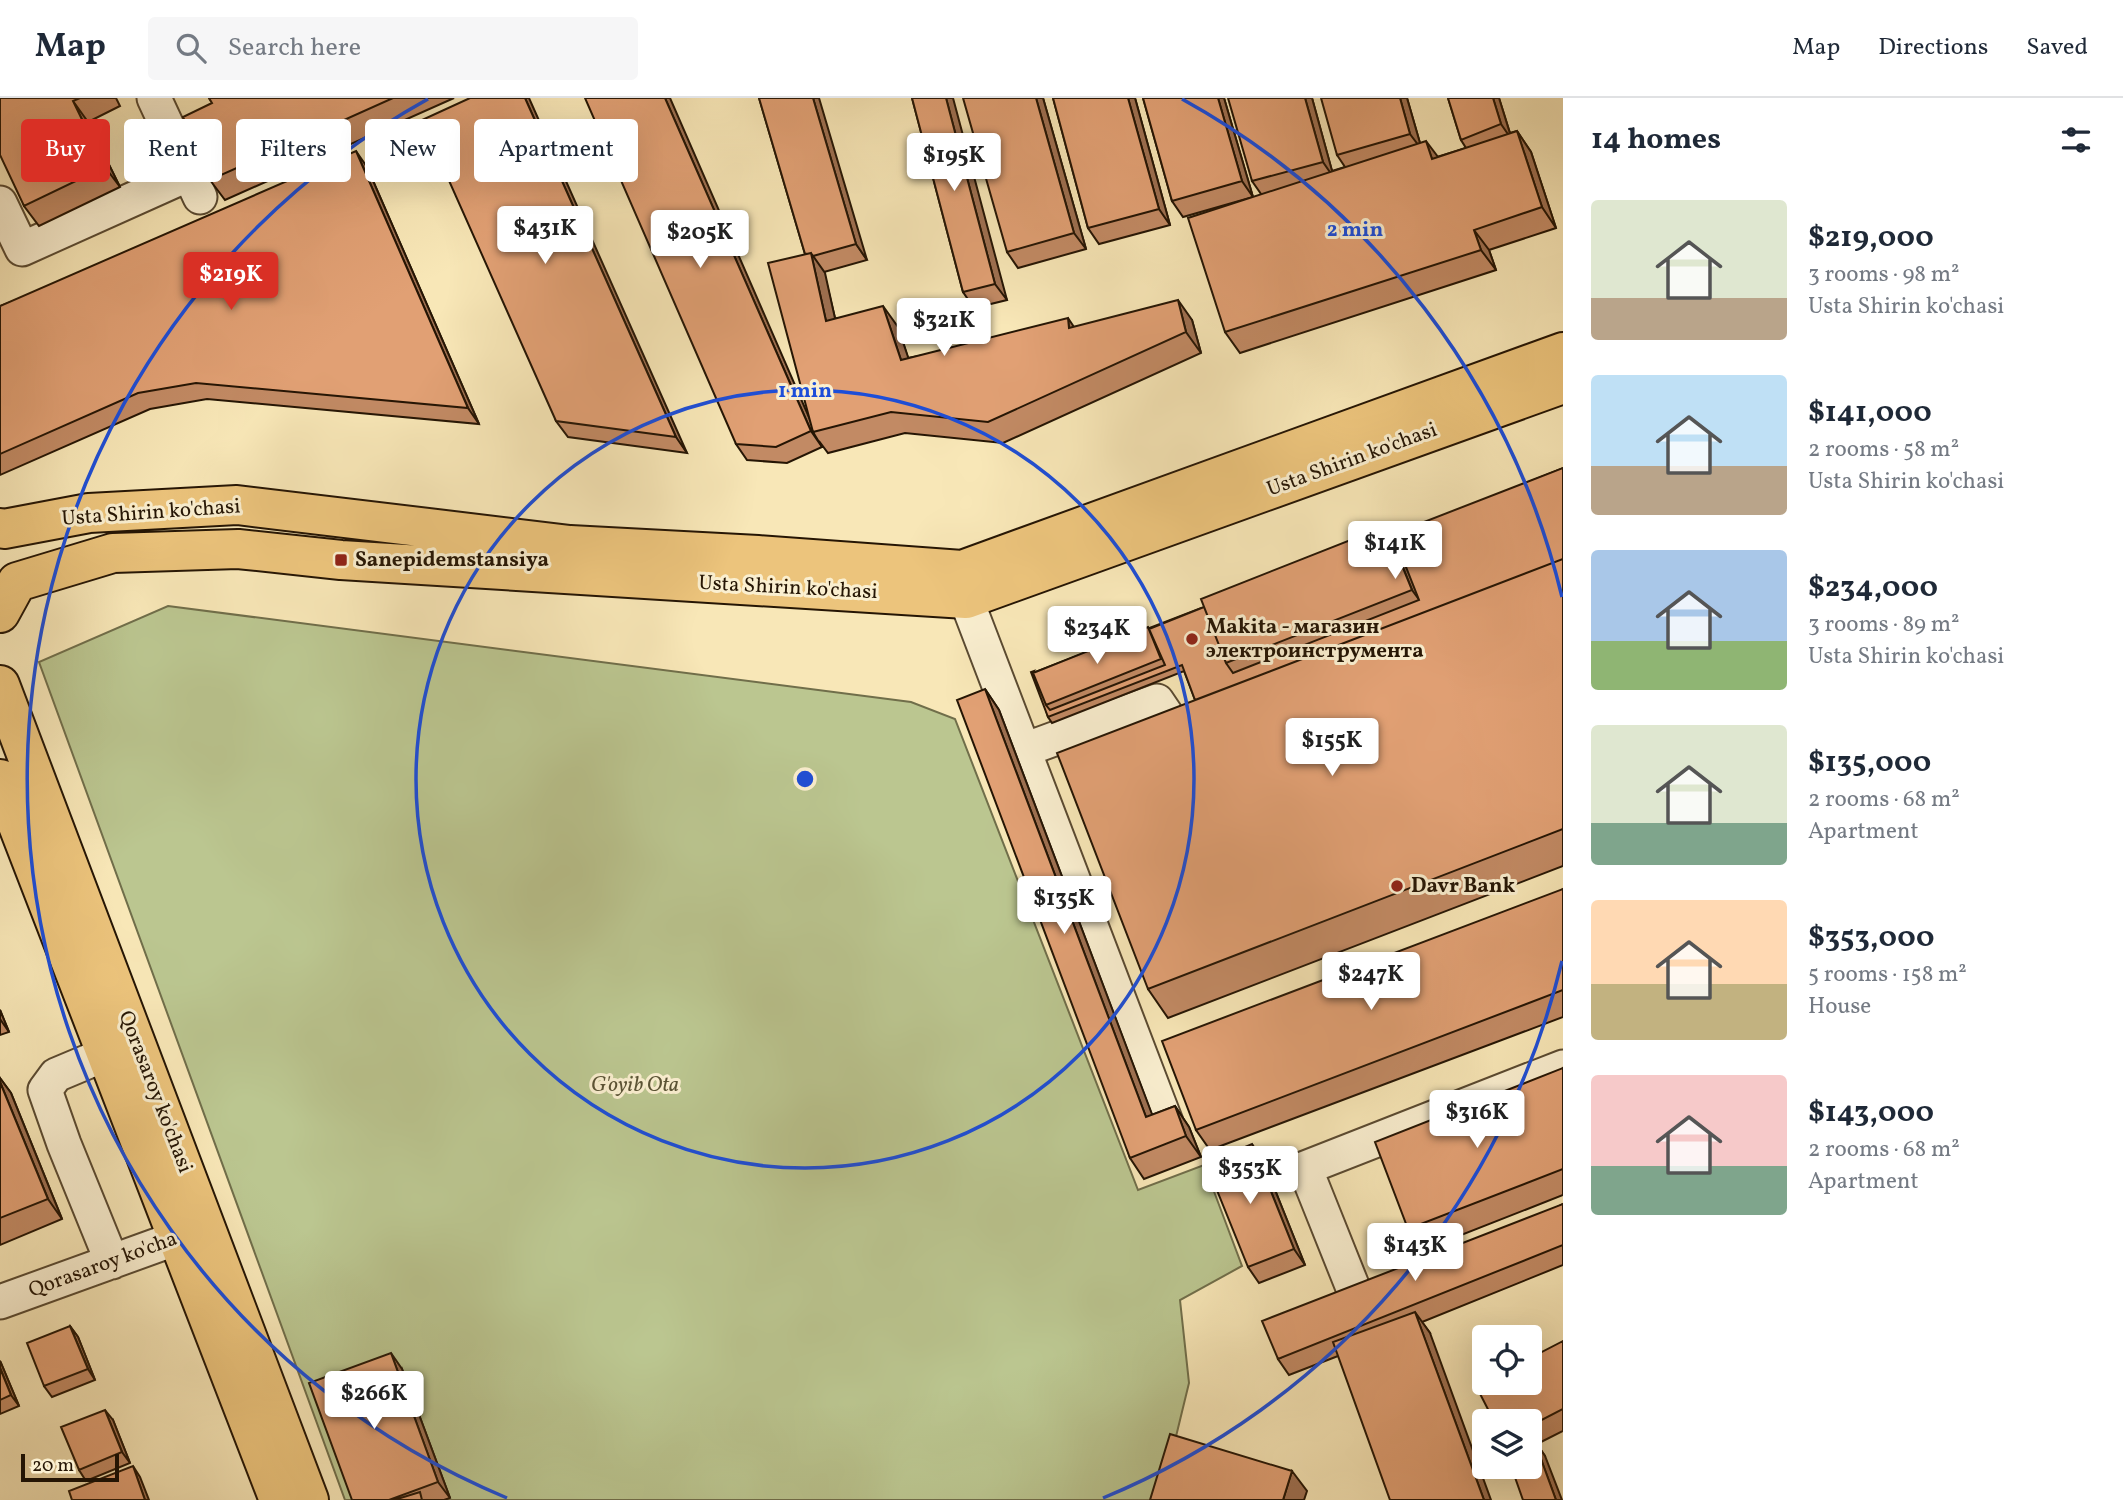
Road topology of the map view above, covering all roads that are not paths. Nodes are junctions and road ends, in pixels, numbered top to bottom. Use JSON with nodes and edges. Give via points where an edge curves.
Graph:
{"nodes":[{"id":1,"x":154,"y":98,"type":"edge"},
{"id":2,"x":0,"y":203,"type":"edge"},
{"id":3,"x":1563,"y":352,"type":"edge"},
{"id":4,"x":1563,"y":384,"type":"edge"},
{"id":5,"x":1,"y":530,"type":"edge"},
{"id":6,"x":963,"y":584,"type":"junction"},
{"id":7,"x":6,"y":592,"type":"edge"},
{"id":8,"x":0,"y":685,"type":"edge"},
{"id":9,"x":1184,"y":741,"type":"edge"},
{"id":10,"x":1024,"y":750,"type":"junction"},
{"id":11,"x":0,"y":779,"type":"edge"},
{"id":12,"x":107,"y":1054,"type":"junction"},
{"id":13,"x":1563,"y":1067,"type":"edge"},
{"id":14,"x":1166,"y":1122,"type":"edge"},
{"id":15,"x":192,"y":1233,"type":"junction"},
{"id":16,"x":112,"y":1262,"type":"junction"},
{"id":17,"x":1357,"y":1298,"type":"edge"},
{"id":18,"x":0,"y":1302,"type":"edge"},
{"id":19,"x":279,"y":1500,"type":"edge"},
{"id":20,"x":309,"y":1500,"type":"edge"}],
"edges":[{"from":1,"to":2,"type":"street","via":[[195,185],[22,249]]},
{"from":3,"to":6,"type":"main road","name":"Usta Shirin ko'chasi"},
{"from":4,"to":6,"type":"main road","name":"Usta Shirin ko'chasi"},
{"from":5,"to":6,"type":"main road","name":"Usta Shirin ko'chasi","via":[[89,513],[237,505],[570,545],[758,555]]},
{"from":6,"to":7,"type":"main road","name":"Usta Shirin ko'chasi","via":[[341,561],[237,549],[113,553]]},
{"from":6,"to":10,"type":"street"},
{"from":8,"to":15,"type":"main road","name":"Qorasaroy ko'chasi"},
{"from":9,"to":10,"type":"street","via":[[1157,701]]},
{"from":10,"to":14,"type":"street","via":[[1156,1060]]},
{"from":11,"to":12,"type":"main road","name":"Qorasaroy ko'chasi"},
{"from":12,"to":15,"type":"main road","name":"Qorasaroy ko'chasi"},
{"from":12,"to":16,"type":"street","via":[[56,1075],[44,1090]]},
{"from":13,"to":17,"type":"street","via":[[1305,1168]]},
{"from":15,"to":16,"type":"street","name":"Qorasaroy ko'cha"},
{"from":15,"to":19,"type":"main road","name":"Qorasaroy ko'chasi"},
{"from":15,"to":20,"type":"main road","name":"Qorasaroy ko'chasi"},
{"from":16,"to":18,"type":"street","name":"Qorasaroy ko'cha"}]}
